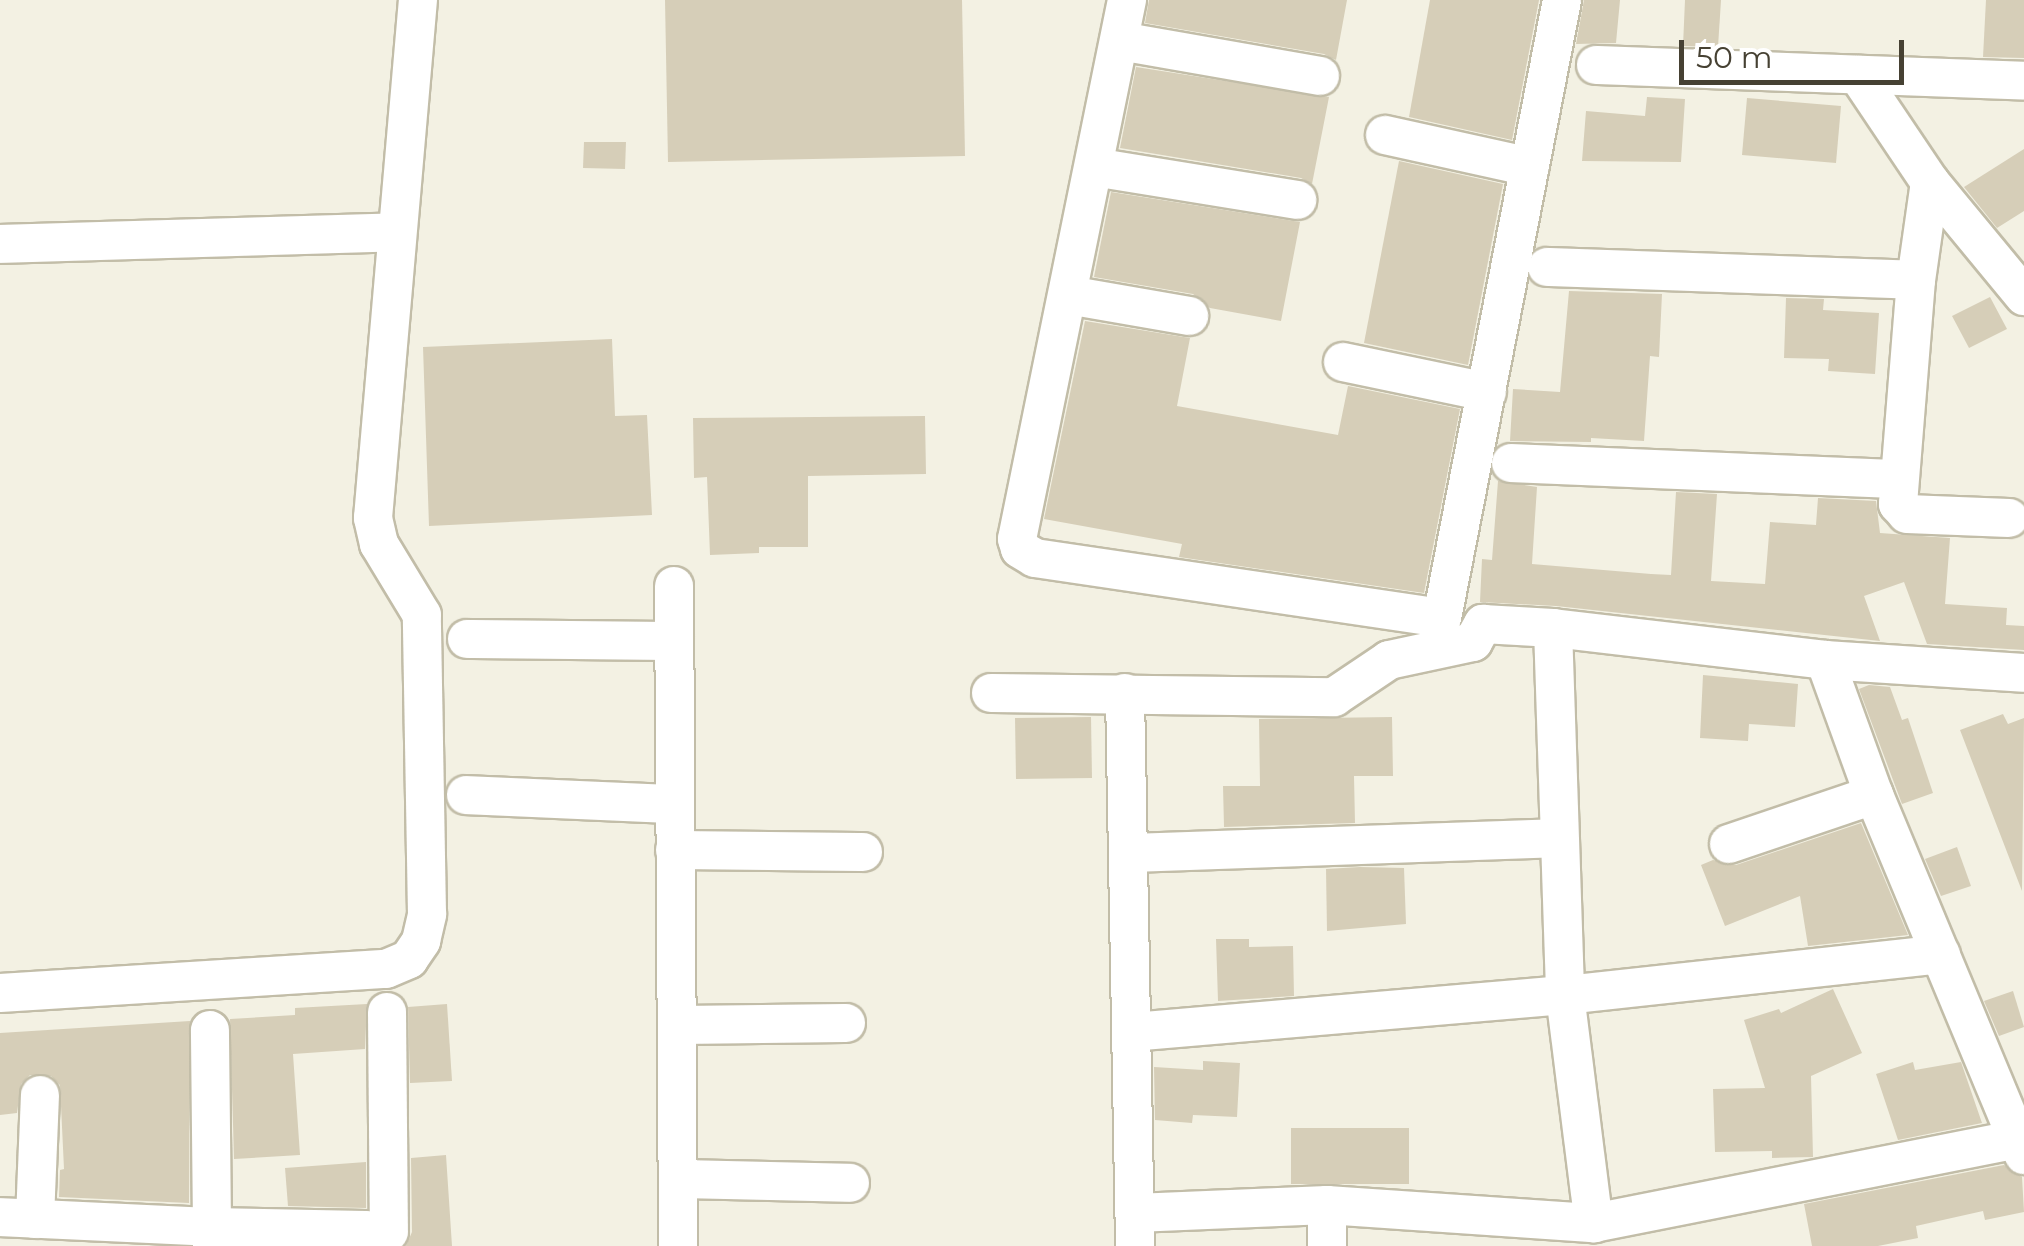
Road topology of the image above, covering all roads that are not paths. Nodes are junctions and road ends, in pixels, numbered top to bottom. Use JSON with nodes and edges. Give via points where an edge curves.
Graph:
{"nodes":[{"id":1,"x":418,"y":0,"type":"edge"},
{"id":2,"x":1127,"y":0,"type":"edge"},
{"id":3,"x":1562,"y":0,"type":"edge"},
{"id":4,"x":1120,"y":41,"type":"junction"},
{"id":5,"x":1596,"y":66,"type":"dead end"},
{"id":6,"x":1858,"y":75,"type":"junction"},
{"id":7,"x":1320,"y":76,"type":"dead end"},
{"id":8,"x":2024,"y":81,"type":"edge"},
{"id":9,"x":1385,"y":135,"type":"dead end"},
{"id":10,"x":1094,"y":167,"type":"junction"},
{"id":11,"x":1530,"y":167,"type":"junction"},
{"id":12,"x":1930,"y":182,"type":"junction"},
{"id":13,"x":1297,"y":200,"type":"dead end"},
{"id":14,"x":396,"y":232,"type":"junction"},
{"id":15,"x":0,"y":244,"type":"edge"},
{"id":16,"x":1547,"y":267,"type":"dead end"},
{"id":17,"x":1916,"y":280,"type":"junction"},
{"id":18,"x":1068,"y":295,"type":"junction"},
{"id":19,"x":2024,"y":296,"type":"edge"},
{"id":20,"x":1189,"y":316,"type":"dead end"},
{"id":21,"x":1343,"y":362,"type":"dead end"},
{"id":22,"x":1487,"y":392,"type":"junction"},
{"id":23,"x":1511,"y":463,"type":"dead end"},
{"id":24,"x":1898,"y":479,"type":"junction"},
{"id":25,"x":2010,"y":518,"type":"dead end"},
{"id":26,"x":674,"y":586,"type":"dead end"},
{"id":27,"x":1553,"y":628,"type":"junction"},
{"id":28,"x":468,"y":639,"type":"dead end"},
{"id":29,"x":674,"y":641,"type":"junction"},
{"id":30,"x":1825,"y":660,"type":"junction"},
{"id":31,"x":2024,"y":673,"type":"edge"},
{"id":32,"x":991,"y":693,"type":"dead end"},
{"id":33,"x":1125,"y":693,"type":"junction"},
{"id":34,"x":466,"y":796,"type":"dead end"},
{"id":35,"x":1874,"y":796,"type":"junction"},
{"id":36,"x":674,"y":804,"type":"junction"},
{"id":37,"x":1557,"y":838,"type":"junction"},
{"id":38,"x":1729,"y":844,"type":"dead end"},
{"id":39,"x":674,"y":850,"type":"junction"},
{"id":40,"x":863,"y":852,"type":"dead end"},
{"id":41,"x":1129,"y":853,"type":"junction"},
{"id":42,"x":1941,"y":954,"type":"junction"},
{"id":43,"x":0,"y":993,"type":"edge"},
{"id":44,"x":1565,"y":995,"type":"junction"},
{"id":45,"x":387,"y":1012,"type":"dead end"},
{"id":46,"x":846,"y":1023,"type":"dead end"},
{"id":47,"x":680,"y":1024,"type":"junction"},
{"id":48,"x":210,"y":1030,"type":"dead end"},
{"id":49,"x":1132,"y":1032,"type":"junction"},
{"id":50,"x":40,"y":1095,"type":"dead end"},
{"id":51,"x":2021,"y":1147,"type":"edge"},
{"id":52,"x":679,"y":1179,"type":"junction"},
{"id":53,"x":850,"y":1183,"type":"dead end"},
{"id":54,"x":1328,"y":1204,"type":"junction"},
{"id":55,"x":18,"y":1218,"type":"edge"},
{"id":56,"x":1594,"y":1223,"type":"junction"},
{"id":57,"x":1135,"y":1230,"type":"edge"},
{"id":58,"x":383,"y":1235,"type":"edge"},
{"id":59,"x":212,"y":1236,"type":"edge"},
{"id":60,"x":678,"y":1246,"type":"edge"},
{"id":61,"x":1327,"y":1246,"type":"edge"}],
"edges":[{"from":1,"to":14,"type":"street"},
{"from":2,"to":4,"type":"street"},
{"from":3,"to":11,"type":"street"},
{"from":4,"to":7,"type":"street"},
{"from":4,"to":10,"type":"street"},
{"from":5,"to":6,"type":"street"},
{"from":6,"to":8,"type":"street"},
{"from":6,"to":12,"type":"street"},
{"from":9,"to":11,"type":"street"},
{"from":10,"to":13,"type":"street"},
{"from":10,"to":18,"type":"street"},
{"from":11,"to":22,"type":"street"},
{"from":12,"to":17,"type":"street"},
{"from":12,"to":19,"type":"street"},
{"from":14,"to":15,"type":"street"},
{"from":14,"to":43,"type":"street","via":[[372,518],[379,544],[422,615],[428,914],[421,941],[410,958],[386,970]]},
{"from":16,"to":17,"type":"street"},
{"from":17,"to":24,"type":"street"},
{"from":18,"to":20,"type":"street"},
{"from":18,"to":22,"type":"street","via":[[1016,539],[1034,558],[1442,618]]},
{"from":21,"to":22,"type":"street"},
{"from":23,"to":24,"type":"street"},
{"from":24,"to":25,"type":"street","via":[[1898,504],[1907,514]]},
{"from":26,"to":29,"type":"street"},
{"from":27,"to":30,"type":"street"},
{"from":27,"to":33,"type":"street","via":[[1482,624],[1473,642],[1389,660],[1334,697]]},
{"from":27,"to":37,"type":"street"},
{"from":28,"to":29,"type":"street"},
{"from":29,"to":36,"type":"street"},
{"from":30,"to":31,"type":"street"},
{"from":30,"to":35,"type":"street"},
{"from":32,"to":33,"type":"street"},
{"from":33,"to":41,"type":"street"},
{"from":34,"to":36,"type":"street"},
{"from":35,"to":38,"type":"street"},
{"from":35,"to":42,"type":"street"},
{"from":36,"to":39,"type":"street"},
{"from":37,"to":41,"type":"street"},
{"from":37,"to":44,"type":"street"},
{"from":39,"to":40,"type":"street"},
{"from":39,"to":47,"type":"street"},
{"from":41,"to":49,"type":"street"},
{"from":42,"to":44,"type":"street"},
{"from":42,"to":51,"type":"street"},
{"from":44,"to":49,"type":"street"},
{"from":44,"to":56,"type":"street"},
{"from":45,"to":58,"type":"street"},
{"from":46,"to":47,"type":"street"},
{"from":47,"to":52,"type":"street"},
{"from":48,"to":59,"type":"street"},
{"from":49,"to":57,"type":"street"},
{"from":50,"to":55,"type":"street"},
{"from":51,"to":56,"type":"street"},
{"from":52,"to":53,"type":"street"},
{"from":52,"to":60,"type":"street"},
{"from":54,"to":56,"type":"street"},
{"from":54,"to":57,"type":"street"},
{"from":54,"to":61,"type":"street"},
{"from":55,"to":59,"type":"street"},
{"from":58,"to":59,"type":"street"}]}
